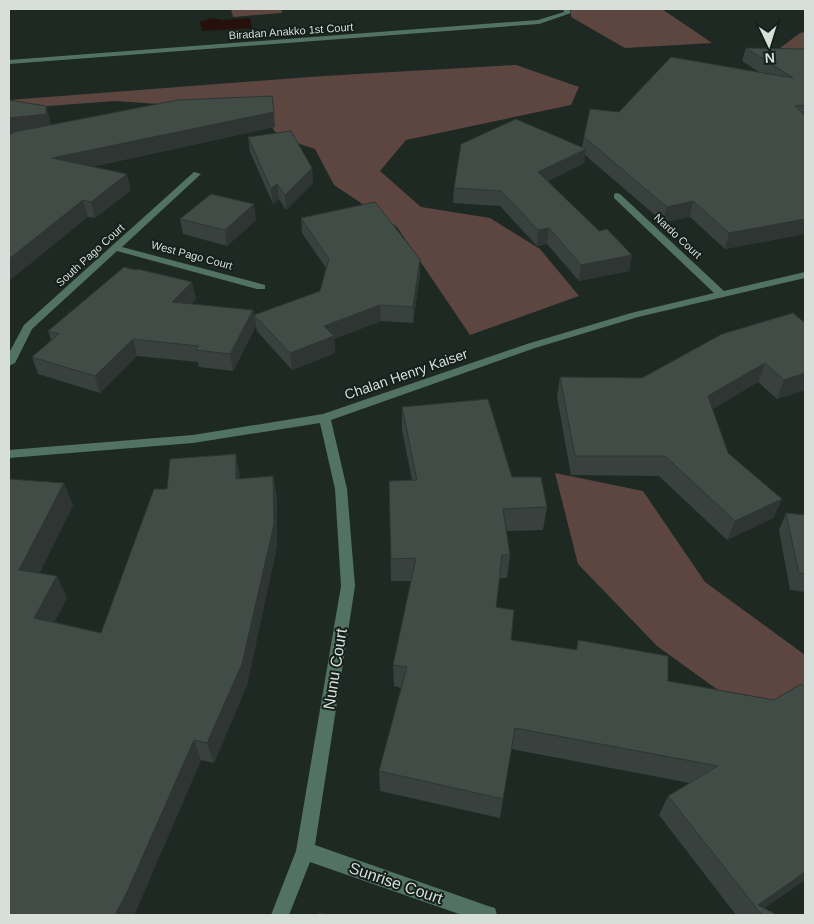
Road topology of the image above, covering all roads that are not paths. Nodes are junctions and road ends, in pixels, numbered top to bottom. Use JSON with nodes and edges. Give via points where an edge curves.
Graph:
{"nodes":[{"id":1,"x":566,"y":9,"type":"edge"},
{"id":2,"x":9,"y":62,"type":"edge"},
{"id":3,"x":198,"y":174,"type":"dead end"},
{"id":4,"x":617,"y":196,"type":"dead end"},
{"id":5,"x":117,"y":248,"type":"junction"},
{"id":6,"x":805,"y":275,"type":"edge"},
{"id":7,"x":261,"y":287,"type":"dead end"},
{"id":8,"x":722,"y":295,"type":"junction"},
{"id":9,"x":9,"y":363,"type":"edge"},
{"id":10,"x":325,"y":418,"type":"junction"},
{"id":11,"x":9,"y":454,"type":"edge"},
{"id":12,"x":305,"y":851,"type":"junction"},
{"id":13,"x":280,"y":915,"type":"edge"},
{"id":14,"x":488,"y":915,"type":"edge"}],
"edges":[{"from":1,"to":2,"type":"street","name":"Biradan Anakko 1st Court","via":[[568,13],[539,22],[482,28]]},
{"from":3,"to":5,"type":"street","name":"South Pago Court"},
{"from":4,"to":8,"type":"street","name":"Nardo Court"},
{"from":5,"to":7,"type":"street","name":"West Pago Court"},
{"from":5,"to":9,"type":"street","name":"South Pago Court","via":[[28,327]]},
{"from":6,"to":8,"type":"street","name":"Chalan Henry Kaiser"},
{"from":8,"to":10,"type":"street","name":"Chalan Henry Kaiser","via":[[531,346]]},
{"from":10,"to":11,"type":"street","name":"Chalan Henry Kaiser","via":[[194,439]]},
{"from":10,"to":12,"type":"street","name":"Nunu Court","via":[[341,489],[348,586]]},
{"from":12,"to":13,"type":"street","name":"Nunu Court"},
{"from":12,"to":14,"type":"street","name":"Sunrise Court"}]}
